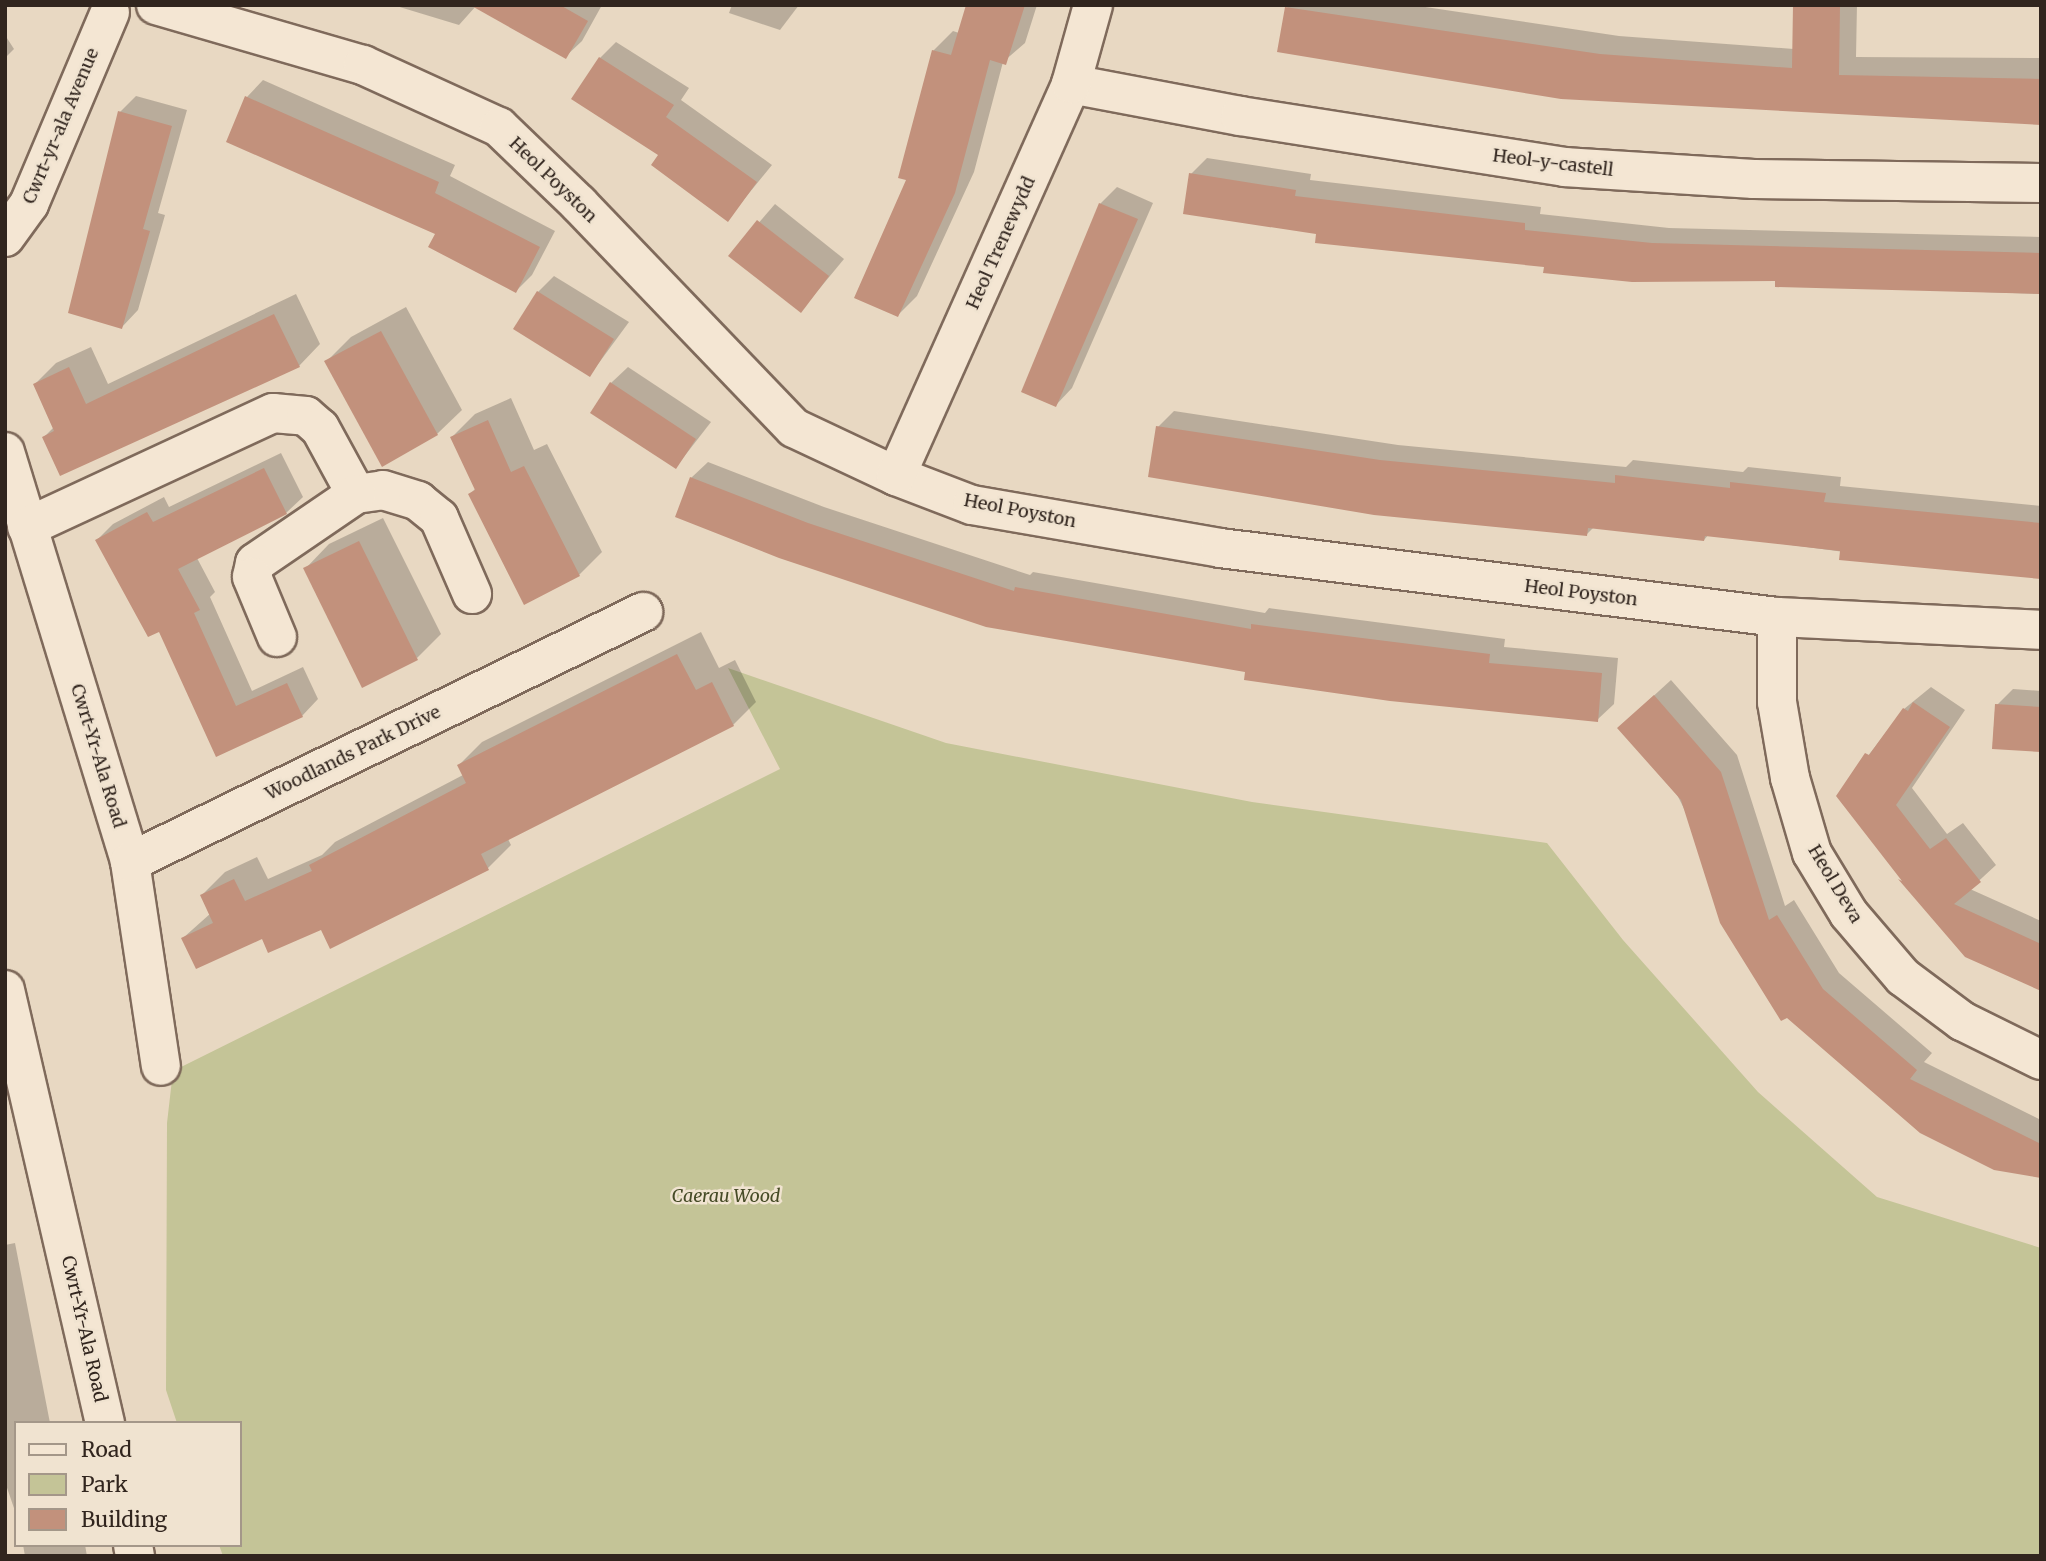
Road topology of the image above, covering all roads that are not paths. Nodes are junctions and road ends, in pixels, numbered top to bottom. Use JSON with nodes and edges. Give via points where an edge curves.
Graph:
{"nodes":[{"id":1,"x":156,"y":5,"type":"edge"},
{"id":2,"x":1093,"y":5,"type":"edge"},
{"id":3,"x":117,"y":7,"type":"edge"},
{"id":4,"x":1071,"y":84,"type":"junction"},
{"id":5,"x":2041,"y":183,"type":"edge"},
{"id":6,"x":5,"y":237,"type":"edge"},
{"id":7,"x":5,"y":452,"type":"edge"},
{"id":8,"x":895,"y":476,"type":"junction"},
{"id":9,"x":356,"y":494,"type":"junction"},
{"id":10,"x":27,"y":527,"type":"junction"},
{"id":11,"x":472,"y":594,"type":"dead end"},
{"id":12,"x":643,"y":612,"type":"dead end"},
{"id":13,"x":1777,"y":617,"type":"junction"},
{"id":14,"x":2041,"y":630,"type":"edge"},
{"id":15,"x":277,"y":637,"type":"dead end"},
{"id":16,"x":130,"y":862,"type":"junction"},
{"id":17,"x":5,"y":990,"type":"edge"},
{"id":18,"x":2041,"y":1060,"type":"edge"},
{"id":19,"x":162,"y":1066,"type":"dead end"},
{"id":20,"x":105,"y":1421,"type":"edge"}],
"edges":[{"from":1,"to":8,"type":"street","name":"Heol Poyston","via":[[363,65],[499,127],[794,428]]},
{"from":2,"to":4,"type":"street","name":"Heol Trenewydd"},
{"from":3,"to":6,"type":"street","name":"Cwrt-yr-ala Avenue","via":[[29,205]]},
{"from":4,"to":5,"type":"street","name":"Heol-y-castell","via":[[1564,167],[1754,179]]},
{"from":4,"to":8,"type":"street","name":"Heol Trenewydd"},
{"from":7,"to":10,"type":"street","name":"Cwrt-Yr-Ala Road"},
{"from":8,"to":13,"type":"street","name":"Heol Poyston","via":[[972,505],[1220,548]]},
{"from":9,"to":10,"type":"street","via":[[320,428],[292,411],[273,413]]},
{"from":9,"to":11,"type":"street","via":[[395,494],[418,501],[439,518]]},
{"from":9,"to":15,"type":"street","via":[[256,564],[252,576]]},
{"from":10,"to":16,"type":"street","name":"Cwrt-Yr-Ala Road"},
{"from":12,"to":16,"type":"street","name":"Woodlands Park Drive","via":[[583,658]]},
{"from":13,"to":14,"type":"street","name":"Heol Poyston"},
{"from":13,"to":18,"type":"street","name":"Heol Deva","via":[[1777,702],[1790,778],[1812,853],[1849,914],[1903,977],[1962,1021]]},
{"from":16,"to":19,"type":"street","name":"Cwrt-Yr-Ala Road"},
{"from":17,"to":20,"type":"street","name":"Cwrt-Yr-Ala Road"}]}
